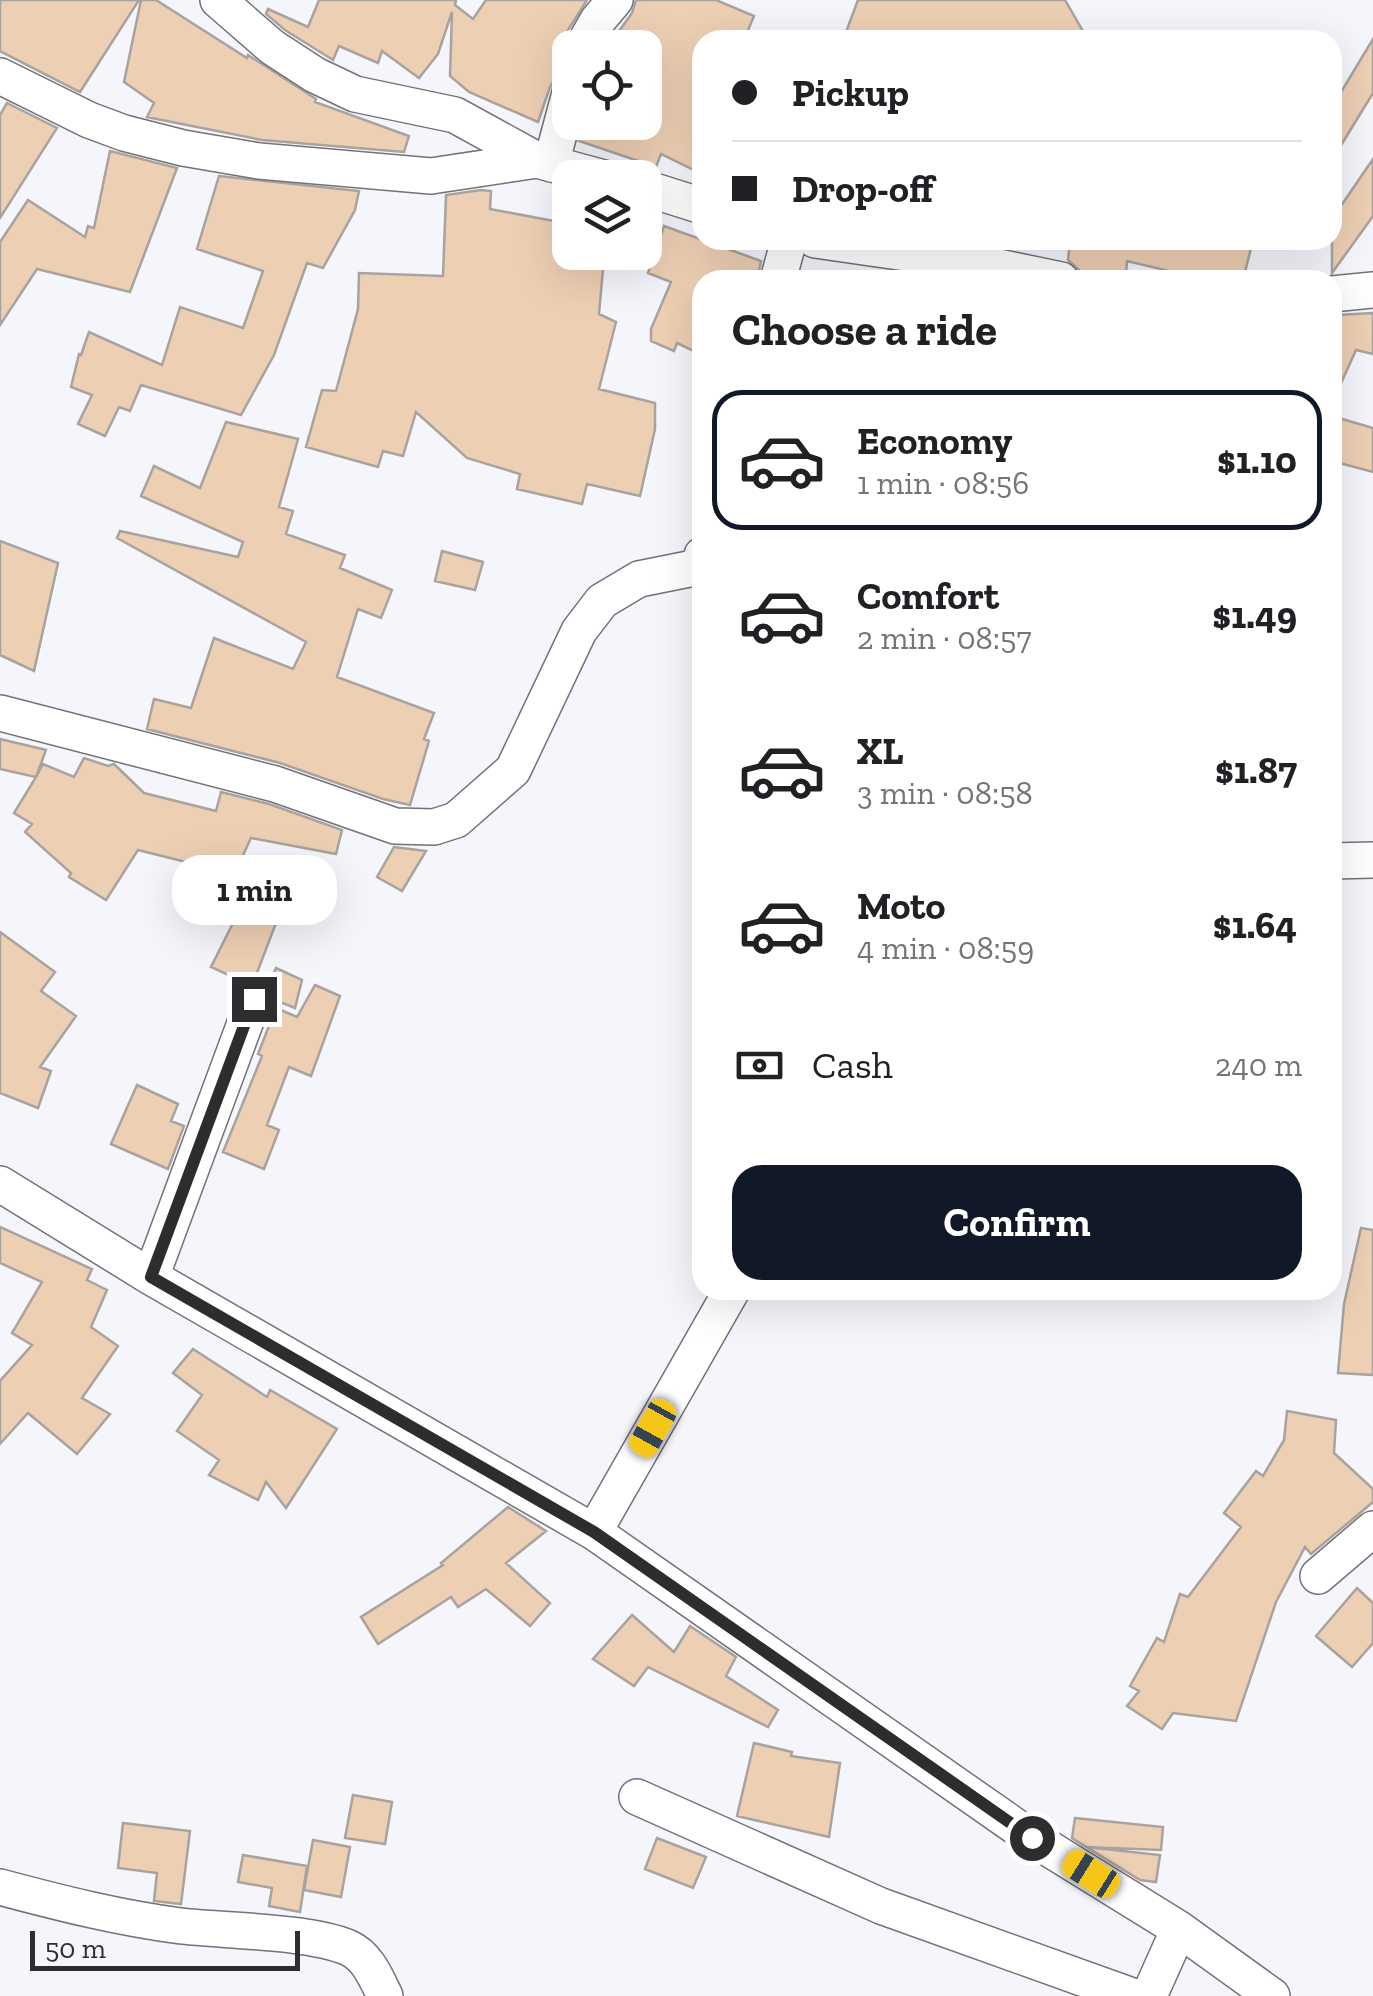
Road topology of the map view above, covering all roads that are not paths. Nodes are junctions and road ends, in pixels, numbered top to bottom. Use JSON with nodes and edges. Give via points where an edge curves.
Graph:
{"nodes":[{"id":1,"x":218,"y":0,"type":"edge"},
{"id":2,"x":615,"y":0,"type":"edge"},
{"id":3,"x":592,"y":30,"type":"edge"},
{"id":4,"x":0,"y":76,"type":"edge"},
{"id":5,"x":552,"y":140,"type":"edge"},
{"id":6,"x":544,"y":162,"type":"junction"},
{"id":7,"x":552,"y":164,"type":"edge"},
{"id":8,"x":662,"y":193,"type":"edge"},
{"id":9,"x":692,"y":203,"type":"edge"},
{"id":10,"x":885,"y":250,"type":"edge"},
{"id":11,"x":1013,"y":270,"type":"edge"},
{"id":12,"x":1373,"y":290,"type":"edge"},
{"id":13,"x":1342,"y":293,"type":"edge"},
{"id":14,"x":692,"y":566,"type":"edge"},
{"id":15,"x":0,"y":712,"type":"edge"},
{"id":16,"x":1373,"y":860,"type":"edge"},
{"id":17,"x":1342,"y":862,"type":"edge"},
{"id":18,"x":254,"y":999,"type":"dead end"},
{"id":19,"x":0,"y":1184,"type":"edge"},
{"id":20,"x":151,"y":1277,"type":"junction"},
{"id":21,"x":726,"y":1300,"type":"edge"},
{"id":22,"x":1373,"y":1529,"type":"edge"},
{"id":23,"x":594,"y":1532,"type":"junction"},
{"id":24,"x":1318,"y":1576,"type":"dead end"},
{"id":25,"x":637,"y":1797,"type":"dead end"},
{"id":26,"x":0,"y":1887,"type":"edge"},
{"id":27,"x":1179,"y":1929,"type":"junction"},
{"id":28,"x":385,"y":1996,"type":"edge"},
{"id":29,"x":1132,"y":1996,"type":"edge"},
{"id":30,"x":1149,"y":1996,"type":"edge"},
{"id":31,"x":1272,"y":1996,"type":"edge"}],
"edges":[{"from":1,"to":6,"type":"street","via":[[315,75],[355,94],[455,114]]},
{"from":2,"to":3,"type":"street"},
{"from":4,"to":6,"type":"street","via":[[124,133],[259,161],[430,176]]},
{"from":5,"to":6,"type":"street"},
{"from":6,"to":7,"type":"street"},
{"from":8,"to":9,"type":"street"},
{"from":10,"to":11,"type":"street"},
{"from":12,"to":13,"type":"street"},
{"from":14,"to":15,"type":"street","via":[[639,579],[602,601],[579,631],[513,770],[456,820],[434,827],[395,826],[275,784]]},
{"from":16,"to":17,"type":"street"},
{"from":18,"to":20,"type":"street"},
{"from":19,"to":20,"type":"street"},
{"from":20,"to":23,"type":"street"},
{"from":21,"to":23,"type":"street"},
{"from":22,"to":24,"type":"street"},
{"from":23,"to":27,"type":"street","via":[[1032,1838]]},
{"from":25,"to":29,"type":"street","via":[[881,1906]]},
{"from":26,"to":28,"type":"street","via":[[82,1909],[352,1949],[372,1968]]},
{"from":27,"to":30,"type":"street"},
{"from":27,"to":31,"type":"street"}]}
